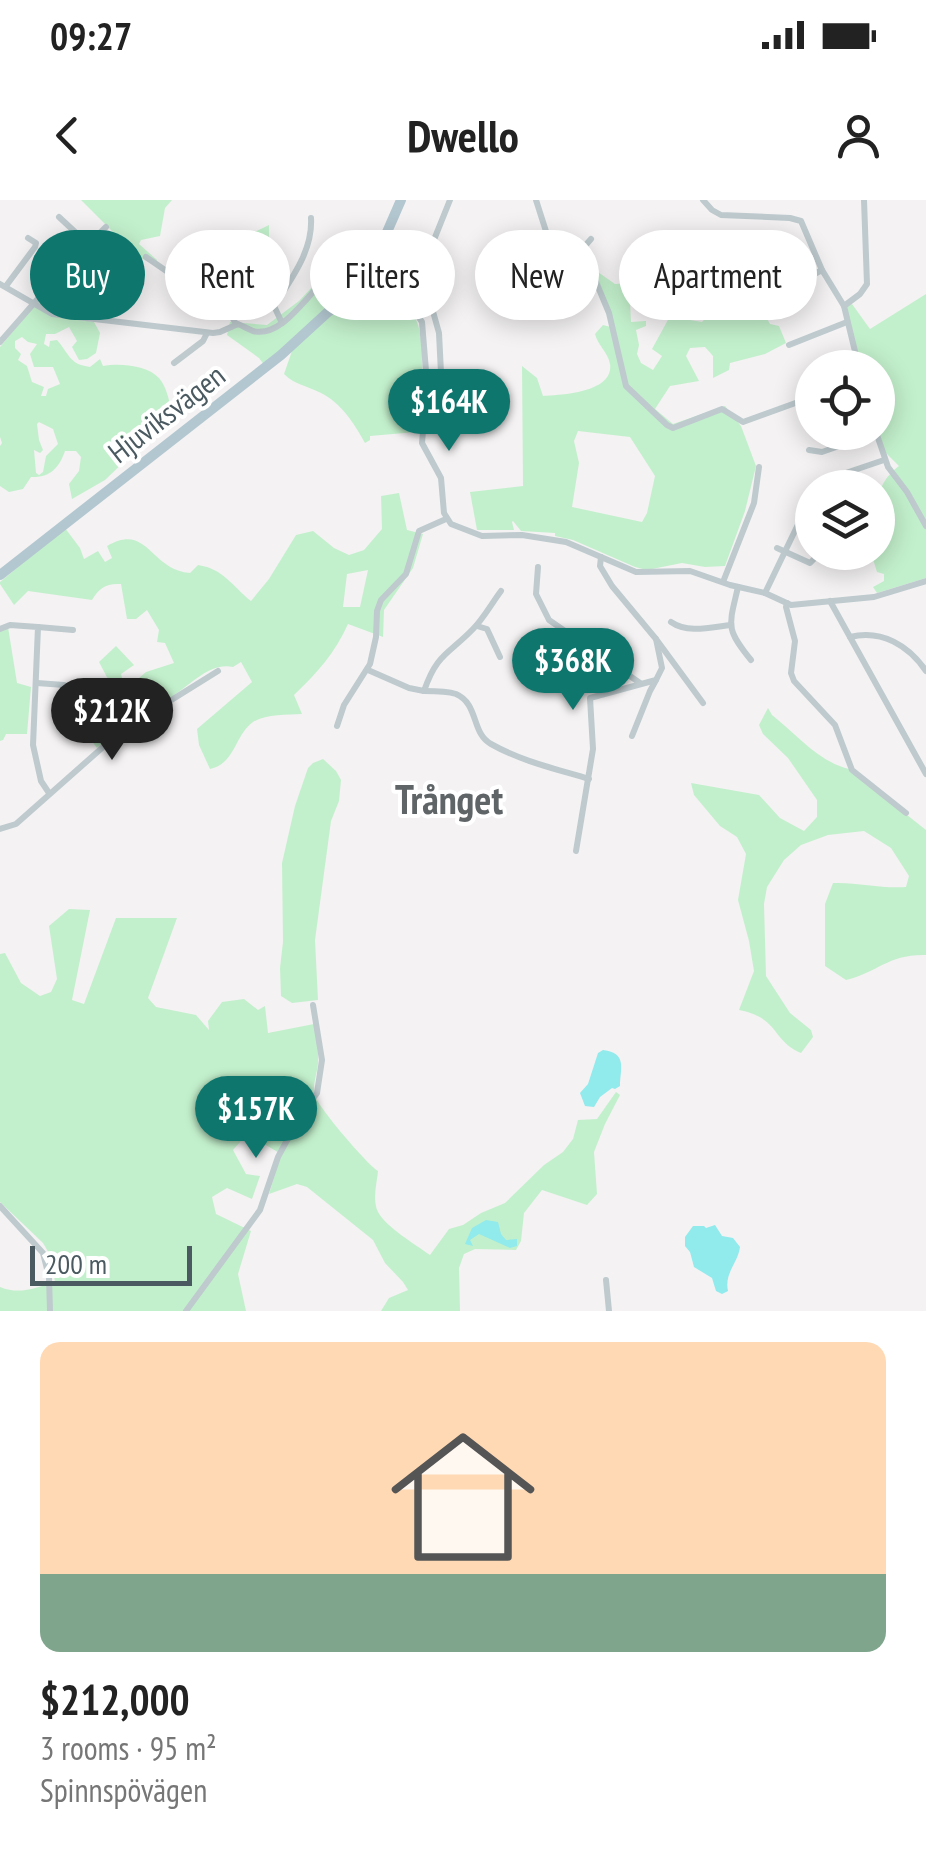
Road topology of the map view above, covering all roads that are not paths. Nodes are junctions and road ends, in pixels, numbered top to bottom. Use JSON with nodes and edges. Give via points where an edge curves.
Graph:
{"nodes":[{"id":1,"x":401,"y":200,"type":"edge"},
{"id":2,"x":450,"y":200,"type":"edge"},
{"id":3,"x":536,"y":200,"type":"edge"},
{"id":4,"x":703,"y":200,"type":"edge"},
{"id":5,"x":864,"y":200,"type":"edge"},
{"id":6,"x":59,"y":217,"type":"dead end"},
{"id":7,"x":311,"y":218,"type":"dead end"},
{"id":8,"x":106,"y":227,"type":"dead end"},
{"id":9,"x":73,"y":230,"type":"edge"},
{"id":10,"x":103,"y":230,"type":"edge"},
{"id":11,"x":388,"y":230,"type":"edge"},
{"id":12,"x":438,"y":230,"type":"edge"},
{"id":13,"x":546,"y":230,"type":"edge"},
{"id":14,"x":28,"y":238,"type":"dead end"},
{"id":15,"x":146,"y":258,"type":"dead end"},
{"id":16,"x":822,"y":270,"type":"junction"},
{"id":17,"x":817,"y":273,"type":"edge"},
{"id":18,"x":3,"y":285,"type":"edge"},
{"id":19,"x":599,"y":288,"type":"edge"},
{"id":20,"x":310,"y":296,"type":"edge"},
{"id":21,"x":30,"y":301,"type":"edge"},
{"id":22,"x":844,"y":306,"type":"junction"},
{"id":23,"x":30,"y":307,"type":"edge"},
{"id":24,"x":99,"y":320,"type":"edge"},
{"id":25,"x":319,"y":320,"type":"edge"},
{"id":26,"x":421,"y":320,"type":"edge"},
{"id":27,"x":436,"y":320,"type":"edge"},
{"id":28,"x":282,"y":322,"type":"junction"},
{"id":29,"x":847,"y":322,"type":"junction"},
{"id":30,"x":236,"y":324,"type":"junction"},
{"id":31,"x":207,"y":332,"type":"junction"},
{"id":32,"x":0,"y":342,"type":"edge"},
{"id":33,"x":789,"y":345,"type":"dead end"},
{"id":34,"x":440,"y":348,"type":"junction"},
{"id":35,"x":424,"y":350,"type":"junction"},
{"id":36,"x":854,"y":350,"type":"edge"},
{"id":37,"x":174,"y":363,"type":"dead end"},
{"id":38,"x":441,"y":373,"type":"dead end"},
{"id":39,"x":795,"y":403,"type":"edge"},
{"id":40,"x":808,"y":450,"type":"dead end"},
{"id":41,"x":828,"y":450,"type":"edge"},
{"id":42,"x":881,"y":450,"type":"edge"},
{"id":43,"x":884,"y":460,"type":"junction"},
{"id":44,"x":759,"y":467,"type":"dead end"},
{"id":45,"x":855,"y":470,"type":"edge"},
{"id":46,"x":446,"y":519,"type":"junction"},
{"id":47,"x":926,"y":526,"type":"edge"},
{"id":48,"x":795,"y":533,"type":"edge"},
{"id":49,"x":777,"y":548,"type":"dead end"},
{"id":50,"x":787,"y":552,"type":"junction"},
{"id":51,"x":795,"y":555,"type":"edge"},
{"id":52,"x":600,"y":557,"type":"junction"},
{"id":53,"x":538,"y":567,"type":"dead end"},
{"id":54,"x":0,"y":575,"type":"edge"},
{"id":55,"x":926,"y":581,"type":"edge"},
{"id":56,"x":722,"y":582,"type":"junction"},
{"id":57,"x":738,"y":587,"type":"junction"},
{"id":58,"x":501,"y":590,"type":"dead end"},
{"id":59,"x":766,"y":593,"type":"junction"},
{"id":60,"x":830,"y":601,"type":"junction"},
{"id":61,"x":787,"y":603,"type":"junction"},
{"id":62,"x":671,"y":622,"type":"dead end"},
{"id":63,"x":731,"y":625,"type":"junction"},
{"id":64,"x":478,"y":626,"type":"junction"},
{"id":65,"x":38,"y":627,"type":"junction"},
{"id":66,"x":0,"y":629,"type":"edge"},
{"id":67,"x":73,"y":630,"type":"dead end"},
{"id":68,"x":850,"y":637,"type":"junction"},
{"id":69,"x":656,"y":639,"type":"junction"},
{"id":70,"x":500,"y":657,"type":"dead end"},
{"id":71,"x":752,"y":660,"type":"dead end"},
{"id":72,"x":662,"y":668,"type":"junction"},
{"id":73,"x":368,"y":670,"type":"junction"},
{"id":74,"x":218,"y":671,"type":"dead end"},
{"id":75,"x":680,"y":672,"type":"junction"},
{"id":76,"x":926,"y":672,"type":"edge"},
{"id":77,"x":656,"y":680,"type":"junction"},
{"id":78,"x":36,"y":683,"type":"junction"},
{"id":79,"x":641,"y":684,"type":"junction"},
{"id":80,"x":64,"y":685,"type":"dead end"},
{"id":81,"x":424,"y":691,"type":"junction"},
{"id":82,"x":702,"y":703,"type":"dead end"},
{"id":83,"x":337,"y":726,"type":"dead end"},
{"id":84,"x":632,"y":736,"type":"dead end"},
{"id":85,"x":926,"y":774,"type":"edge"},
{"id":86,"x":589,"y":780,"type":"junction"},
{"id":87,"x":50,"y":793,"type":"junction"},
{"id":88,"x":906,"y":813,"type":"dead end"},
{"id":89,"x":0,"y":829,"type":"edge"},
{"id":90,"x":576,"y":851,"type":"dead end"},
{"id":91,"x":313,"y":1005,"type":"dead end"},
{"id":92,"x":0,"y":1206,"type":"edge"},
{"id":93,"x":606,"y":1280,"type":"dead end"},
{"id":94,"x":50,"y":1311,"type":"edge"},
{"id":95,"x":186,"y":1311,"type":"edge"},
{"id":96,"x":609,"y":1311,"type":"edge"}],
"edges":[{"from":1,"to":11,"type":"main road"},
{"from":2,"to":12,"type":"street"},
{"from":3,"to":13,"type":"street"},
{"from":4,"to":16,"type":"street","via":[[720,215],[801,221]]},
{"from":5,"to":22,"type":"street","via":[[868,280]]},
{"from":6,"to":9,"type":"street"},
{"from":7,"to":28,"type":"street","via":[[302,258],[274,306]]},
{"from":8,"to":10,"type":"street"},
{"from":14,"to":18,"type":"street","via":[[35,247]]},
{"from":15,"to":30,"type":"street"},
{"from":16,"to":17,"type":"street"},
{"from":16,"to":22,"type":"street"},
{"from":18,"to":21,"type":"street"},
{"from":19,"to":39,"type":"street","via":[[626,386],[668,425],[722,409],[743,422]]},
{"from":20,"to":28,"type":"street"},
{"from":22,"to":29,"type":"street"},
{"from":23,"to":32,"type":"street"},
{"from":24,"to":31,"type":"street"},
{"from":25,"to":54,"type":"main road","name":"Hjuviksvägen"},
{"from":26,"to":35,"type":"street"},
{"from":27,"to":34,"type":"street"},
{"from":28,"to":30,"type":"street","via":[[256,332]]},
{"from":29,"to":33,"type":"street"},
{"from":29,"to":36,"type":"street"},
{"from":30,"to":31,"type":"street"},
{"from":31,"to":37,"type":"street"},
{"from":34,"to":35,"type":"street"},
{"from":34,"to":38,"type":"street"},
{"from":35,"to":46,"type":"street","via":[[422,437],[441,478]]},
{"from":40,"to":41,"type":"street"},
{"from":42,"to":43,"type":"street"},
{"from":43,"to":45,"type":"street"},
{"from":43,"to":47,"type":"street"},
{"from":44,"to":56,"type":"street","via":[[754,503]]},
{"from":46,"to":52,"type":"street","via":[[478,535],[539,536]]},
{"from":46,"to":73,"type":"street","via":[[419,531],[406,574],[381,600]]},
{"from":48,"to":50,"type":"street"},
{"from":49,"to":50,"type":"street"},
{"from":50,"to":51,"type":"street"},
{"from":50,"to":59,"type":"street"},
{"from":52,"to":56,"type":"street","via":[[636,572],[681,570]]},
{"from":52,"to":69,"type":"street","via":[[612,586]]},
{"from":53,"to":79,"type":"street","via":[[536,594],[549,620]]},
{"from":55,"to":60,"type":"street","via":[[885,595]]},
{"from":56,"to":57,"type":"street"},
{"from":57,"to":59,"type":"street"},
{"from":57,"to":63,"type":"street"},
{"from":58,"to":64,"type":"street"},
{"from":59,"to":61,"type":"street"},
{"from":60,"to":61,"type":"street"},
{"from":60,"to":68,"type":"street"},
{"from":61,"to":88,"type":"street","via":[[794,681],[835,725],[852,770]]},
{"from":62,"to":63,"type":"street","via":[[688,629]]},
{"from":63,"to":71,"type":"street","via":[[734,640]]},
{"from":64,"to":70,"type":"street","via":[[487,629]]},
{"from":64,"to":81,"type":"street","via":[[442,655]]},
{"from":65,"to":66,"type":"street"},
{"from":65,"to":67,"type":"street"},
{"from":65,"to":78,"type":"street"},
{"from":68,"to":76,"type":"street","via":[[900,645]]},
{"from":68,"to":85,"type":"street"},
{"from":69,"to":72,"type":"street"},
{"from":69,"to":75,"type":"street"},
{"from":72,"to":75,"type":"street"},
{"from":72,"to":77,"type":"street"},
{"from":73,"to":81,"type":"street"},
{"from":73,"to":83,"type":"street"},
{"from":74,"to":87,"type":"street","via":[[120,732]]},
{"from":75,"to":82,"type":"street"},
{"from":77,"to":79,"type":"street"},
{"from":77,"to":84,"type":"street"},
{"from":78,"to":80,"type":"street"},
{"from":78,"to":87,"type":"street","via":[[33,745]]},
{"from":79,"to":86,"type":"street","via":[[590,698]]},
{"from":81,"to":86,"type":"street","via":[[464,699],[490,744]]},
{"from":86,"to":90,"type":"street"},
{"from":87,"to":89,"type":"street","via":[[16,824]]},
{"from":91,"to":95,"type":"street","via":[[320,1087],[278,1157],[260,1210]]},
{"from":92,"to":94,"type":"street","via":[[43,1253]]},
{"from":93,"to":96,"type":"street"}]}
